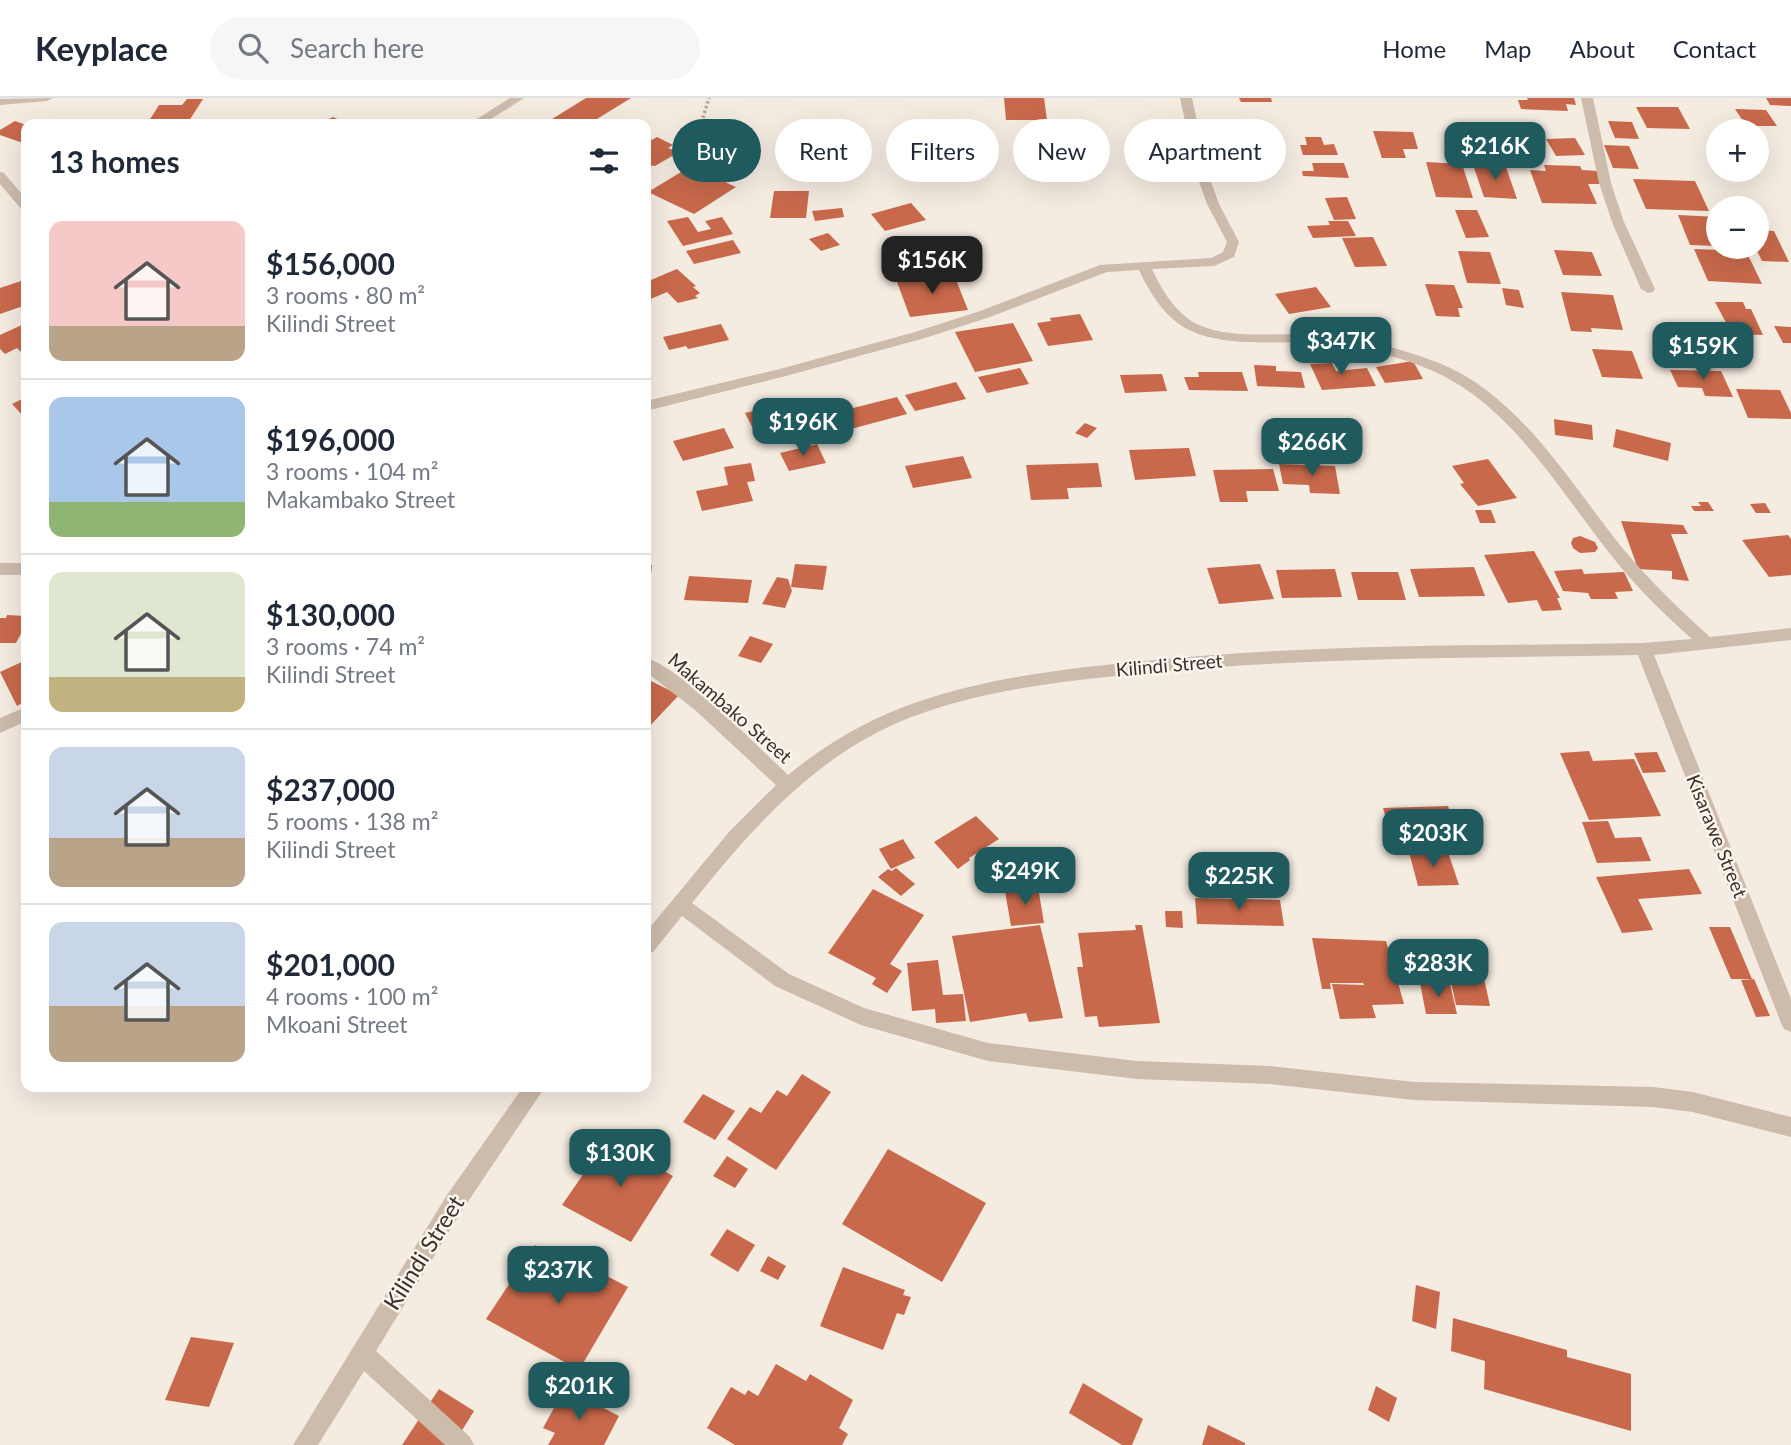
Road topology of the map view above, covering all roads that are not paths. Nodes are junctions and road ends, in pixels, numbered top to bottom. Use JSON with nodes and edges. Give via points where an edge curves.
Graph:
{"nodes":[{"id":1,"x":47,"y":98,"type":"edge"},
{"id":2,"x":518,"y":98,"type":"edge"},
{"id":3,"x":1186,"y":98,"type":"edge"},
{"id":4,"x":1587,"y":98,"type":"edge"},
{"id":5,"x":0,"y":103,"type":"edge"},
{"id":6,"x":483,"y":119,"type":"edge"},
{"id":7,"x":0,"y":176,"type":"edge"},
{"id":8,"x":21,"y":201,"type":"edge"},
{"id":9,"x":1144,"y":267,"type":"junction"},
{"id":10,"x":1648,"y":289,"type":"dead end"},
{"id":11,"x":651,"y":405,"type":"edge"},
{"id":12,"x":0,"y":569,"type":"edge"},
{"id":13,"x":21,"y":569,"type":"edge"},
{"id":14,"x":1791,"y":635,"type":"edge"},
{"id":15,"x":1707,"y":643,"type":"junction"},
{"id":16,"x":1644,"y":649,"type":"junction"},
{"id":17,"x":651,"y":668,"type":"edge"},
{"id":18,"x":21,"y":716,"type":"edge"},
{"id":19,"x":0,"y":726,"type":"edge"},
{"id":20,"x":786,"y":784,"type":"junction"},
{"id":21,"x":680,"y":904,"type":"junction"},
{"id":22,"x":651,"y":940,"type":"edge"},
{"id":23,"x":1791,"y":1023,"type":"edge"},
{"id":24,"x":532,"y":1092,"type":"edge"},
{"id":25,"x":1791,"y":1127,"type":"edge"},
{"id":26,"x":362,"y":1354,"type":"junction"},
{"id":27,"x":305,"y":1445,"type":"edge"},
{"id":28,"x":462,"y":1445,"type":"edge"}],
"edges":[{"from":1,"to":5,"type":"street"},
{"from":2,"to":6,"type":"street"},
{"from":3,"to":9,"type":"street","via":[[1203,176],[1233,247],[1214,262]]},
{"from":4,"to":10,"type":"street","via":[[1605,183]]},
{"from":7,"to":8,"type":"street"},
{"from":9,"to":11,"type":"street","via":[[1105,268],[920,335]]},
{"from":9,"to":15,"type":"street","via":[[1175,313],[1197,329],[1354,343],[1459,378],[1506,418],[1639,577]]},
{"from":12,"to":13,"type":"street"},
{"from":14,"to":15,"type":"street","name":"Kilindi Street"},
{"from":15,"to":16,"type":"street","name":"Kilindi Street"},
{"from":16,"to":20,"type":"street","name":"Kilindi Street","via":[[1285,655],[1044,678],[965,695],[887,721]]},
{"from":16,"to":23,"type":"street","name":"Kisarawe Street"},
{"from":17,"to":20,"type":"street","name":"Makambako Street"},
{"from":18,"to":19,"type":"street"},
{"from":20,"to":21,"type":"street","name":"Kilindi Street"},
{"from":21,"to":22,"type":"street","name":"Kilindi Street"},
{"from":21,"to":25,"type":"street","via":[[782,979],[860,1016],[988,1052],[1137,1070],[1270,1074],[1414,1091],[1653,1097],[1693,1102]]},
{"from":24,"to":26,"type":"street","name":"Kilindi Street","via":[[455,1202]]},
{"from":26,"to":27,"type":"street","name":"Kilindi Street"},
{"from":26,"to":28,"type":"street"}]}
